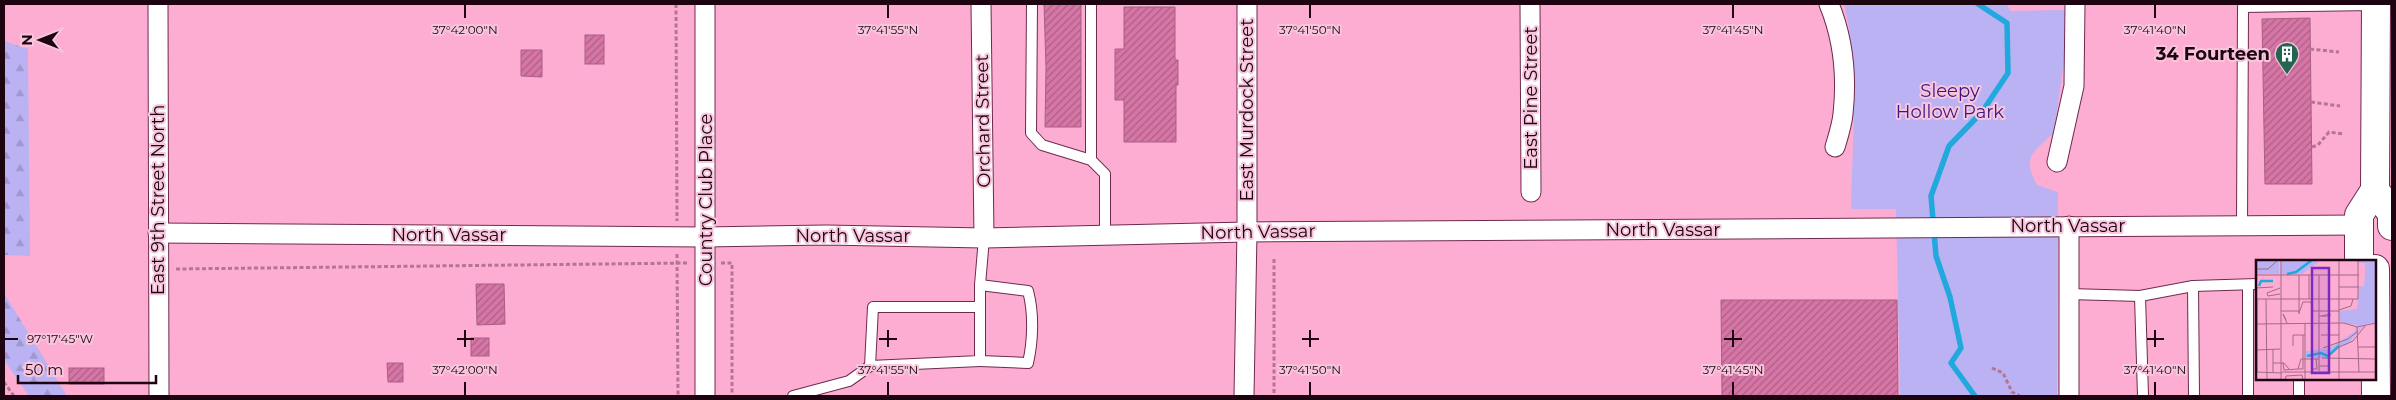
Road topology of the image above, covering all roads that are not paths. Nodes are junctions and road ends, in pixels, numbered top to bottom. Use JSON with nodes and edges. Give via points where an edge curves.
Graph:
{"nodes":[{"id":1,"x":158,"y":4,"type":"edge"},
{"id":2,"x":705,"y":4,"type":"edge"},
{"id":3,"x":981,"y":4,"type":"edge"},
{"id":4,"x":1032,"y":4,"type":"edge"},
{"id":5,"x":1091,"y":4,"type":"edge"},
{"id":6,"x":1247,"y":4,"type":"edge"},
{"id":7,"x":1530,"y":4,"type":"edge"},
{"id":8,"x":1829,"y":4,"type":"edge"},
{"id":9,"x":2075,"y":4,"type":"edge"},
{"id":10,"x":2376,"y":4,"type":"edge"},
{"id":11,"x":1835,"y":147,"type":"dead end"},
{"id":12,"x":1091,"y":160,"type":"junction"},
{"id":13,"x":2057,"y":162,"type":"dead end"},
{"id":14,"x":2378,"y":179,"type":"junction"},
{"id":15,"x":1531,"y":192,"type":"dead end"},
{"id":16,"x":2242,"y":225,"type":"junction"},
{"id":17,"x":2359,"y":225,"type":"junction"},
{"id":18,"x":2068,"y":226,"type":"junction"},
{"id":19,"x":2392,"y":226,"type":"edge"},
{"id":20,"x":1247,"y":232,"type":"junction"},
{"id":21,"x":158,"y":233,"type":"junction"},
{"id":22,"x":1105,"y":235,"type":"junction"},
{"id":23,"x":705,"y":238,"type":"junction"},
{"id":24,"x":984,"y":238,"type":"junction"},
{"id":25,"x":2359,"y":260,"type":"edge"},
{"id":26,"x":2374,"y":260,"type":"edge"},
{"id":27,"x":980,"y":285,"type":"junction"},
{"id":28,"x":2253,"y":285,"type":"edge"},
{"id":29,"x":2193,"y":286,"type":"junction"},
{"id":30,"x":2069,"y":294,"type":"junction"},
{"id":31,"x":2140,"y":296,"type":"junction"},
{"id":32,"x":980,"y":307,"type":"junction"},
{"id":33,"x":980,"y":361,"type":"junction"},
{"id":34,"x":870,"y":366,"type":"junction"},
{"id":35,"x":2299,"y":380,"type":"edge"},
{"id":36,"x":2360,"y":380,"type":"edge"},
{"id":37,"x":2376,"y":380,"type":"edge"},
{"id":38,"x":159,"y":396,"type":"edge"},
{"id":39,"x":705,"y":396,"type":"edge"},
{"id":40,"x":793,"y":396,"type":"edge"},
{"id":41,"x":1244,"y":396,"type":"edge"},
{"id":42,"x":2069,"y":396,"type":"edge"},
{"id":43,"x":2142,"y":396,"type":"edge"},
{"id":44,"x":2194,"y":396,"type":"edge"},
{"id":45,"x":2248,"y":396,"type":"edge"},
{"id":46,"x":2298,"y":396,"type":"edge"},
{"id":47,"x":2360,"y":396,"type":"edge"},
{"id":48,"x":2376,"y":396,"type":"edge"}],
"edges":[{"from":1,"to":21,"type":"street","name":"East 9th Street North"},
{"from":2,"to":23,"type":"street","name":"Country Club Place"},
{"from":3,"to":24,"type":"street","name":"Orchard Street"},
{"from":4,"to":12,"type":"lane","via":[[1031,133],[1042,145]]},
{"from":5,"to":12,"type":"lane"},
{"from":6,"to":20,"type":"street","name":"East Murdock Street"},
{"from":7,"to":15,"type":"street","name":"East Pine Street"},
{"from":8,"to":11,"type":"street","via":[[1836,22],[1843,62],[1843,115]]},
{"from":9,"to":13,"type":"street","via":[[2074,86]]},
{"from":10,"to":14,"type":"main road"},
{"from":10,"to":16,"type":"lane","via":[[2242,7]]},
{"from":12,"to":22,"type":"lane","via":[[1104,174]]},
{"from":14,"to":17,"type":"main road","via":[[2359,215]]},
{"from":14,"to":19,"type":"main road","via":[[2392,214]]},
{"from":16,"to":17,"type":"street","name":"North Vassar"},
{"from":16,"to":18,"type":"street","name":"North Vassar"},
{"from":17,"to":25,"type":"main road"},
{"from":17,"to":26,"type":"main road","via":[[2366,228]]},
{"from":18,"to":20,"type":"street","name":"North Vassar"},
{"from":18,"to":30,"type":"street"},
{"from":20,"to":22,"type":"street","name":"North Vassar"},
{"from":20,"to":41,"type":"street","name":"East Murdock Street"},
{"from":21,"to":23,"type":"street","name":"North Vassar"},
{"from":21,"to":38,"type":"street","name":"East 9th Street North"},
{"from":22,"to":24,"type":"street","name":"North Vassar"},
{"from":23,"to":24,"type":"street","name":"North Vassar","via":[[826,235]]},
{"from":23,"to":39,"type":"street","name":"Country Club Place"},
{"from":24,"to":27,"type":"lane"},
{"from":27,"to":32,"type":"lane"},
{"from":27,"to":33,"type":"lane","via":[[1028,291],[1032,347],[1028,363]]},
{"from":28,"to":29,"type":"lane"},
{"from":28,"to":45,"type":"lane"},
{"from":29,"to":31,"type":"lane"},
{"from":29,"to":44,"type":"lane"},
{"from":30,"to":31,"type":"lane"},
{"from":30,"to":42,"type":"street"},
{"from":31,"to":43,"type":"lane"},
{"from":32,"to":33,"type":"lane"},
{"from":32,"to":34,"type":"lane","via":[[873,307]]},
{"from":33,"to":34,"type":"lane"},
{"from":34,"to":40,"type":"lane","via":[[849,380]]},
{"from":35,"to":46,"type":"lane"},
{"from":36,"to":47,"type":"main road"},
{"from":37,"to":48,"type":"main road"}]}
